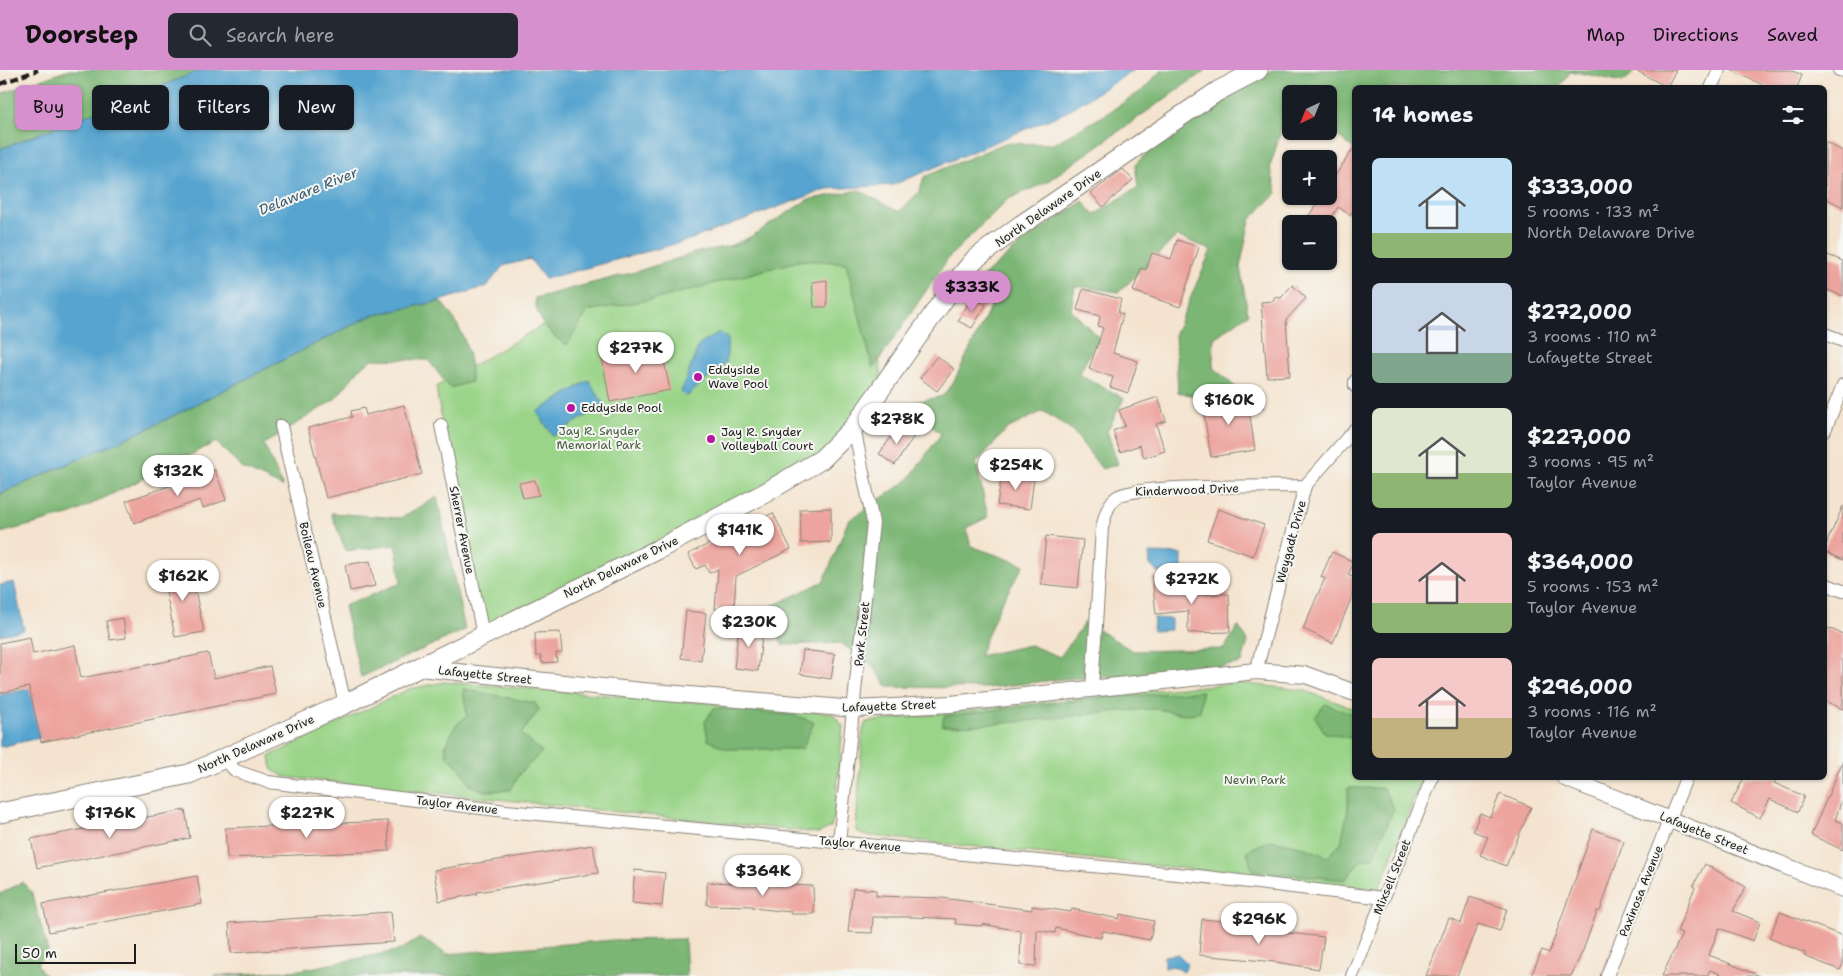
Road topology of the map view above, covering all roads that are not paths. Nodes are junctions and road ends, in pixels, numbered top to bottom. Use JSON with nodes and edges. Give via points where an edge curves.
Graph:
{"nodes":[{"id":1,"x":1258,"y":70,"type":"edge"},
{"id":2,"x":1718,"y":70,"type":"edge"},
{"id":3,"x":1839,"y":70,"type":"edge"},
{"id":4,"x":1843,"y":72,"type":"edge"},
{"id":5,"x":1713,"y":85,"type":"edge"},
{"id":6,"x":1827,"y":335,"type":"edge"},
{"id":7,"x":1843,"y":341,"type":"edge"},
{"id":8,"x":1843,"y":385,"type":"edge"},
{"id":9,"x":440,"y":425,"type":"dead end"},
{"id":10,"x":1827,"y":425,"type":"edge"},
{"id":11,"x":281,"y":426,"type":"dead end"},
{"id":12,"x":854,"y":427,"type":"junction"},
{"id":13,"x":1352,"y":432,"type":"edge"},
{"id":14,"x":1305,"y":486,"type":"junction"},
{"id":15,"x":1827,"y":585,"type":"edge"},
{"id":16,"x":1843,"y":591,"type":"edge"},
{"id":17,"x":483,"y":634,"type":"junction"},
{"id":18,"x":419,"y":668,"type":"junction"},
{"id":19,"x":1256,"y":671,"type":"junction"},
{"id":20,"x":1092,"y":689,"type":"junction"},
{"id":21,"x":1352,"y":692,"type":"edge"},
{"id":22,"x":345,"y":704,"type":"junction"},
{"id":23,"x":855,"y":709,"type":"junction"},
{"id":24,"x":223,"y":759,"type":"junction"},
{"id":25,"x":1431,"y":780,"type":"edge"},
{"id":26,"x":1570,"y":780,"type":"edge"},
{"id":27,"x":1685,"y":780,"type":"edge"},
{"id":28,"x":0,"y":812,"type":"edge"},
{"id":29,"x":1670,"y":819,"type":"junction"},
{"id":30,"x":839,"y":842,"type":"junction"},
{"id":31,"x":1843,"y":889,"type":"edge"},
{"id":32,"x":1384,"y":898,"type":"junction"},
{"id":33,"x":1352,"y":976,"type":"edge"},
{"id":34,"x":1607,"y":976,"type":"edge"}],
"edges":[{"from":1,"to":12,"type":"main road","name":"North Delaware Drive","via":[[1218,91],[975,259]]},
{"from":2,"to":5,"type":"street"},
{"from":3,"to":4,"type":"street"},
{"from":6,"to":7,"type":"street"},
{"from":8,"to":10,"type":"street"},
{"from":9,"to":17,"type":"street","name":"Sherrer Avenue"},
{"from":11,"to":22,"type":"street","name":"Boileau Avenue"},
{"from":12,"to":17,"type":"main road","name":"North Delaware Drive","via":[[822,459],[765,493],[657,550]]},
{"from":12,"to":23,"type":"street","name":"Park Street","via":[[873,523]]},
{"from":13,"to":14,"type":"street","name":"Weygadt Drive"},
{"from":14,"to":19,"type":"street","name":"Weygadt Drive"},
{"from":14,"to":20,"type":"street","name":"Kinderwood Drive","via":[[1130,491],[1116,497],[1108,507],[1102,528]]},
{"from":15,"to":16,"type":"street"},
{"from":17,"to":18,"type":"main road","name":"North Delaware Drive"},
{"from":18,"to":22,"type":"main road","name":"North Delaware Drive"},
{"from":18,"to":23,"type":"street","name":"Lafayette Street"},
{"from":19,"to":20,"type":"street","name":"Lafayette Street"},
{"from":19,"to":21,"type":"street","name":"Lafayette Street","via":[[1306,675]]},
{"from":20,"to":23,"type":"street","name":"Lafayette Street","via":[[951,704]]},
{"from":22,"to":24,"type":"main road","name":"North Delaware Drive"},
{"from":23,"to":30,"type":"street","name":"Park Street"},
{"from":24,"to":28,"type":"main road","name":"North Delaware Drive","via":[[190,774]]},
{"from":24,"to":30,"type":"street","name":"Taylor Avenue","via":[[236,770],[268,782],[506,811]]},
{"from":25,"to":32,"type":"street","name":"Mixsell Street"},
{"from":26,"to":29,"type":"street","name":"Lafayette Street"},
{"from":27,"to":29,"type":"street","name":"Paxinosa Avenue"},
{"from":29,"to":31,"type":"street","name":"Lafayette Street"},
{"from":29,"to":34,"type":"street","name":"Paxinosa Avenue"},
{"from":30,"to":32,"type":"street","name":"Taylor Avenue","via":[[1198,876]]},
{"from":32,"to":33,"type":"street","name":"Mixsell Street"}]}
